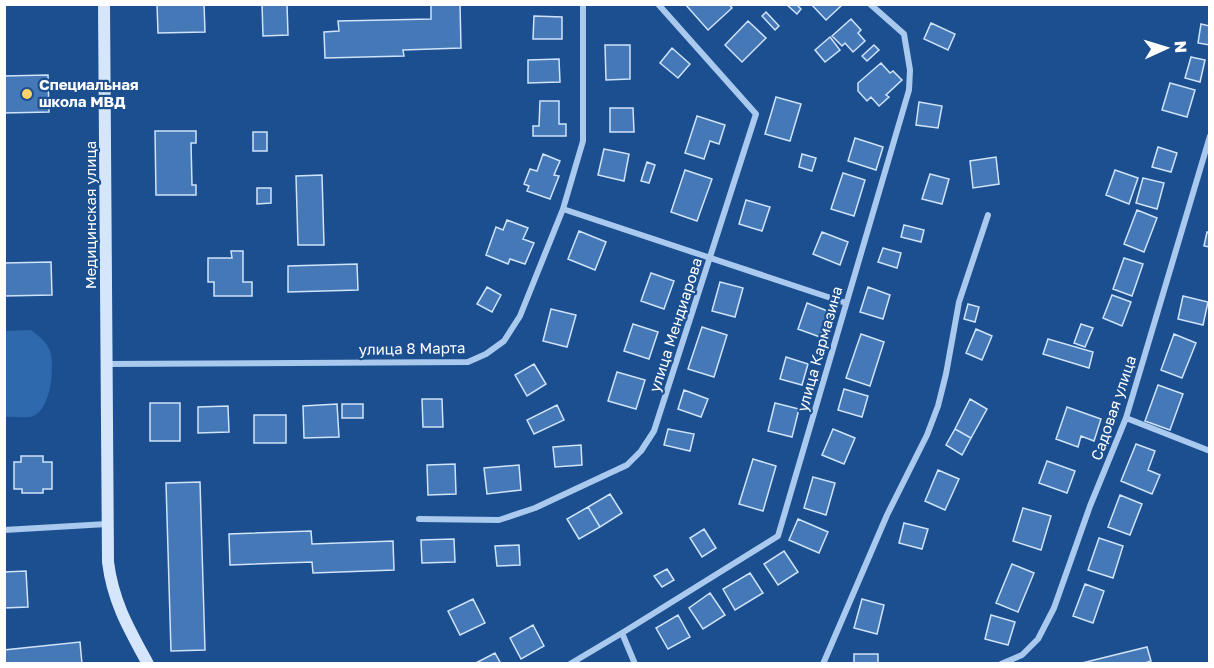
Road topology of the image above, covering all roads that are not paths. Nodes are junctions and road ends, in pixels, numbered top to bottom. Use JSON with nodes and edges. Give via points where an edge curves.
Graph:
{"nodes":[{"id":1,"x":104,"y":4,"type":"edge"},
{"id":2,"x":583,"y":4,"type":"edge"},
{"id":3,"x":658,"y":4,"type":"edge"},
{"id":4,"x":870,"y":4,"type":"edge"},
{"id":5,"x":1209,"y":136,"type":"edge"},
{"id":6,"x":563,"y":208,"type":"junction"},
{"id":7,"x":988,"y":215,"type":"dead end"},
{"id":8,"x":710,"y":258,"type":"junction"},
{"id":9,"x":846,"y":303,"type":"junction"},
{"id":10,"x":107,"y":364,"type":"junction"},
{"id":11,"x":1126,"y":418,"type":"junction"},
{"id":12,"x":1209,"y":451,"type":"edge"},
{"id":13,"x":418,"y":519,"type":"dead end"},
{"id":14,"x":108,"y":524,"type":"junction"},
{"id":15,"x":4,"y":530,"type":"edge"},
{"id":16,"x":622,"y":633,"type":"junction"},
{"id":17,"x":148,"y":663,"type":"edge"},
{"id":18,"x":570,"y":663,"type":"edge"},
{"id":19,"x":635,"y":663,"type":"edge"},
{"id":20,"x":823,"y":663,"type":"edge"},
{"id":21,"x":1001,"y":663,"type":"edge"}],
"edges":[{"from":1,"to":10,"type":"main road","name":"Медицинская улица"},
{"from":2,"to":6,"type":"street","name":"улица 8 Марта","via":[[583,141]]},
{"from":3,"to":8,"type":"street","name":"улица Мендиарова","via":[[756,114]]},
{"from":4,"to":9,"type":"street","name":"улица Кармазина","via":[[904,34],[909,90]]},
{"from":5,"to":11,"type":"street","name":"Садовая улица"},
{"from":6,"to":8,"type":"street"},
{"from":6,"to":10,"type":"street","name":"улица 8 Марта","via":[[520,316],[504,341],[468,362]]},
{"from":7,"to":20,"type":"street","via":[[959,302],[938,406]]},
{"from":8,"to":9,"type":"street"},
{"from":8,"to":13,"type":"street","name":"улица Мендиарова","via":[[654,431],[627,465],[535,508],[499,520]]},
{"from":9,"to":16,"type":"street","name":"улица Кармазина","via":[[778,536]]},
{"from":10,"to":14,"type":"main road","name":"Медицинская улица"},
{"from":11,"to":12,"type":"street"},
{"from":11,"to":21,"type":"street","name":"Садовая улица","via":[[1054,608],[1038,639],[1022,655]]},
{"from":14,"to":15,"type":"street"},
{"from":14,"to":17,"type":"main road","name":"Медицинская улица","via":[[108,562],[114,595]]},
{"from":16,"to":18,"type":"street","name":"улица Кармазина"},
{"from":16,"to":19,"type":"street"}]}
